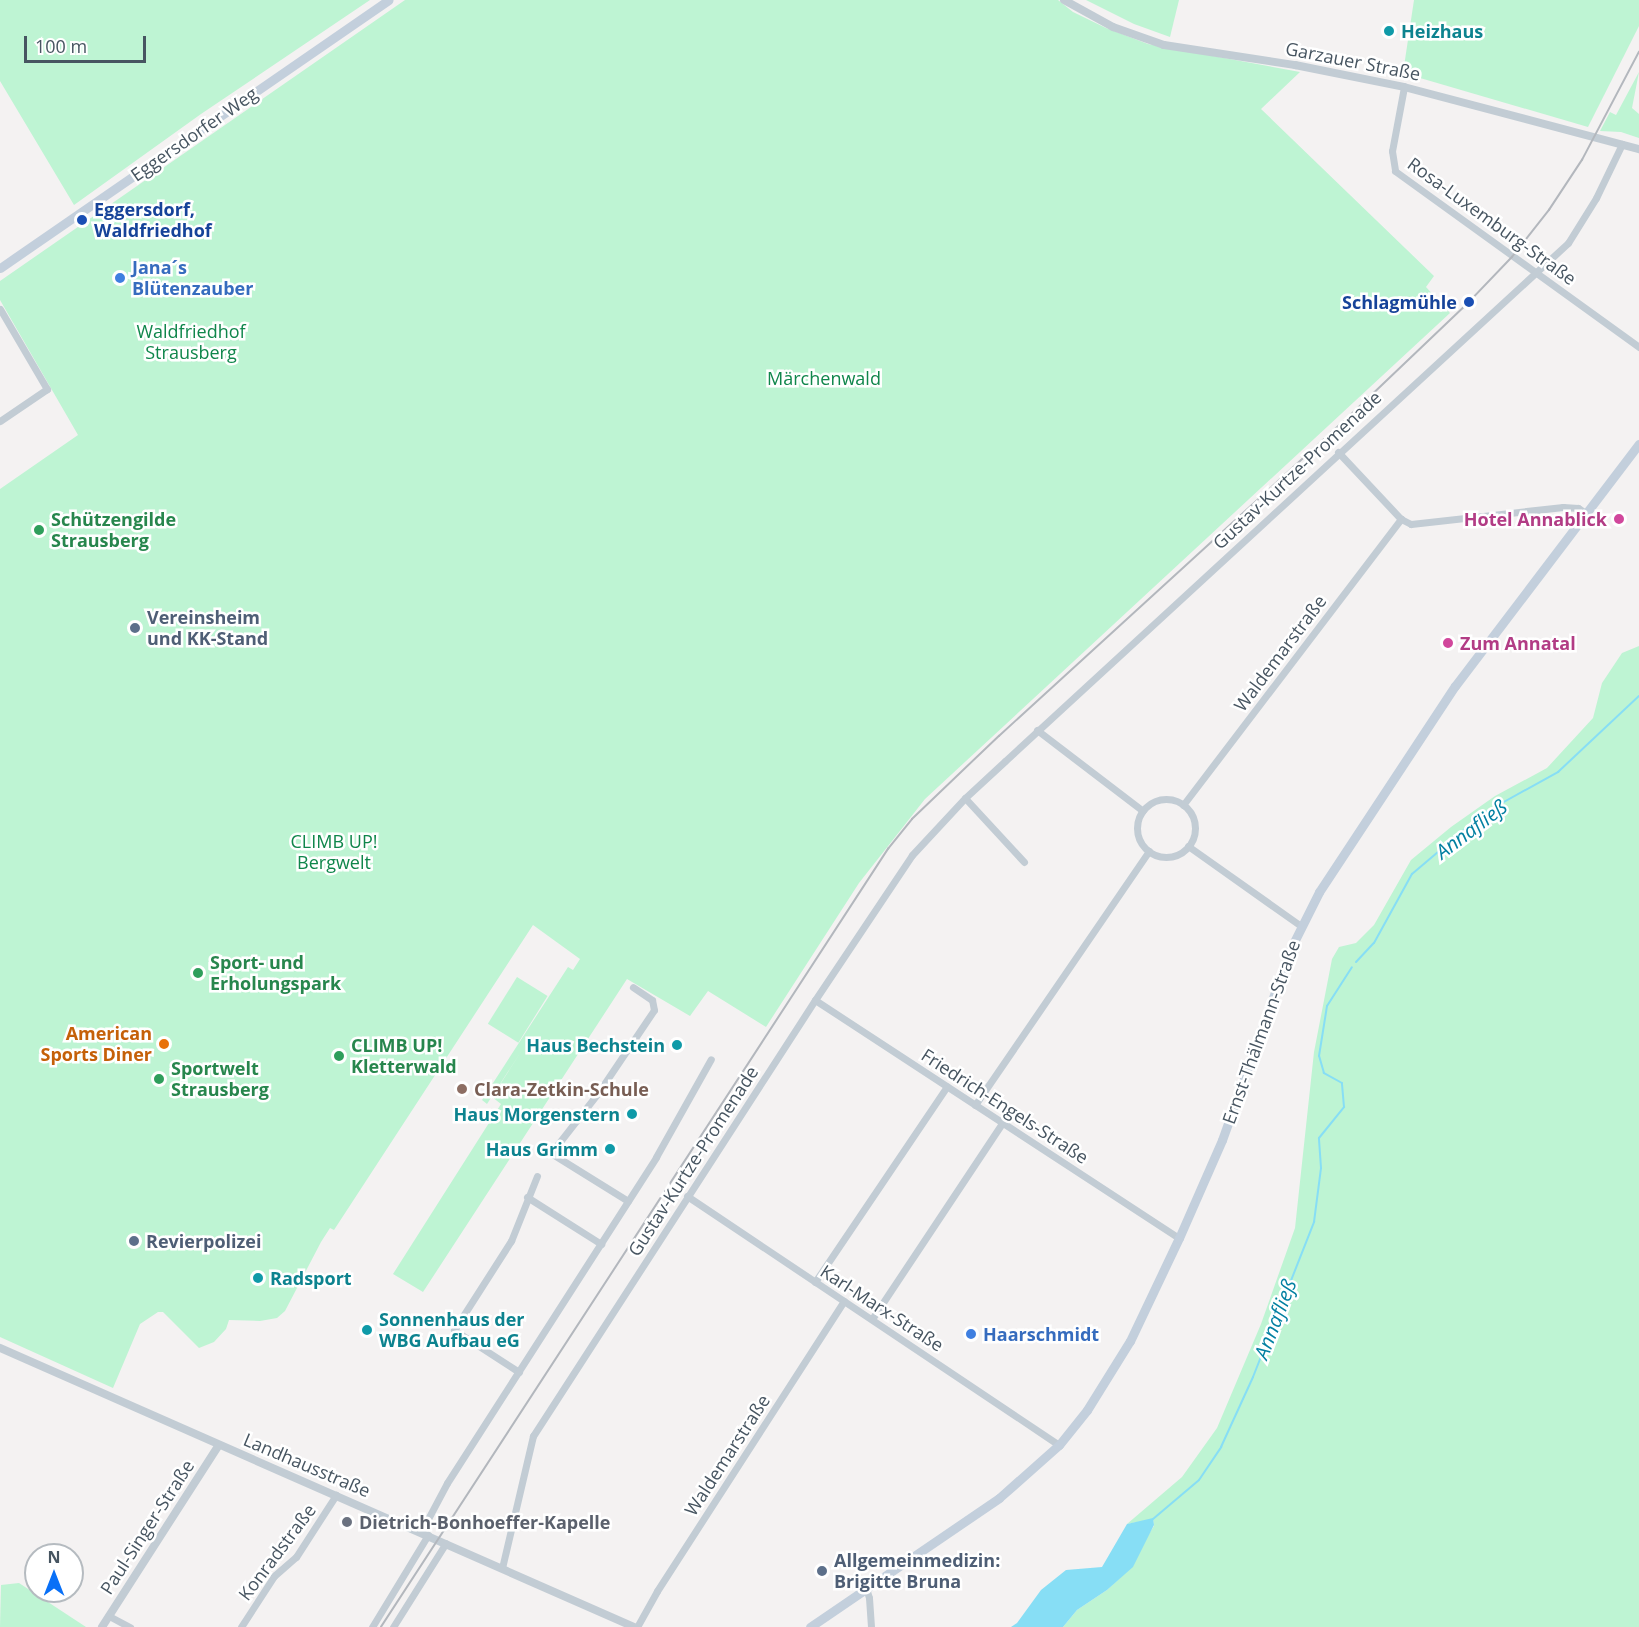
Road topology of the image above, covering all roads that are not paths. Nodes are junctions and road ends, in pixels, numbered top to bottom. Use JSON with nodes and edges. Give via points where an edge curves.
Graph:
{"nodes":[{"id":1,"x":388,"y":0,"type":"edge"},
{"id":2,"x":1064,"y":0,"type":"edge"},
{"id":3,"x":1404,"y":87,"type":"junction"},
{"id":4,"x":1622,"y":144,"type":"junction"},
{"id":5,"x":1639,"y":149,"type":"edge"},
{"id":6,"x":0,"y":268,"type":"edge"},
{"id":7,"x":1535,"y":272,"type":"junction"},
{"id":8,"x":0,"y":309,"type":"edge"},
{"id":9,"x":1639,"y":347,"type":"edge"},
{"id":10,"x":0,"y":422,"type":"edge"},
{"id":11,"x":1639,"y":444,"type":"edge"},
{"id":12,"x":1338,"y":452,"type":"junction"},
{"id":13,"x":1587,"y":514,"type":"junction"},
{"id":14,"x":1401,"y":519,"type":"junction"},
{"id":15,"x":1037,"y":730,"type":"junction"},
{"id":16,"x":965,"y":798,"type":"junction"},
{"id":17,"x":1183,"y":805,"type":"junction"},
{"id":18,"x":1143,"y":811,"type":"junction"},
{"id":19,"x":1188,"y":846,"type":"junction"},
{"id":20,"x":1149,"y":851,"type":"junction"},
{"id":21,"x":1024,"y":862,"type":"dead end"},
{"id":22,"x":1301,"y":926,"type":"junction"},
{"id":23,"x":633,"y":987,"type":"dead end"},
{"id":24,"x":815,"y":1000,"type":"junction"},
{"id":25,"x":711,"y":1059,"type":"dead end"},
{"id":26,"x":947,"y":1086,"type":"junction"},
{"id":27,"x":975,"y":1105,"type":"junction"},
{"id":28,"x":1002,"y":1123,"type":"junction"},
{"id":29,"x":537,"y":1176,"type":"dead end"},
{"id":30,"x":687,"y":1196,"type":"junction"},
{"id":31,"x":528,"y":1197,"type":"junction"},
{"id":32,"x":628,"y":1201,"type":"junction"},
{"id":33,"x":1179,"y":1238,"type":"junction"},
{"id":34,"x":601,"y":1244,"type":"junction"},
{"id":35,"x":815,"y":1282,"type":"junction"},
{"id":36,"x":844,"y":1301,"type":"junction"},
{"id":37,"x":872,"y":1319,"type":"junction"},
{"id":38,"x":0,"y":1348,"type":"edge"},
{"id":39,"x":519,"y":1372,"type":"junction"},
{"id":40,"x":219,"y":1445,"type":"junction"},
{"id":41,"x":1059,"y":1445,"type":"junction"},
{"id":42,"x":336,"y":1495,"type":"junction"},
{"id":43,"x":424,"y":1534,"type":"junction"},
{"id":44,"x":446,"y":1544,"type":"junction"},
{"id":45,"x":502,"y":1568,"type":"junction"},
{"id":46,"x":866,"y":1588,"type":"junction"},
{"id":47,"x":109,"y":1616,"type":"junction"},
{"id":48,"x":102,"y":1627,"type":"edge"},
{"id":49,"x":130,"y":1627,"type":"edge"},
{"id":50,"x":241,"y":1627,"type":"edge"},
{"id":51,"x":372,"y":1627,"type":"edge"},
{"id":52,"x":393,"y":1627,"type":"edge"},
{"id":53,"x":636,"y":1627,"type":"edge"},
{"id":54,"x":810,"y":1627,"type":"edge"},
{"id":55,"x":871,"y":1627,"type":"edge"}],
"edges":[{"from":1,"to":6,"type":"main road","name":"Eggersdorfer Weg"},
{"from":2,"to":3,"type":"street","name":"Garzauer Straße","via":[[1113,27],[1164,45]]},
{"from":3,"to":4,"type":"street","name":"Garzauer Straße"},
{"from":3,"to":7,"type":"street","name":"Rosa-Luxemburg-Straße","via":[[1392,151],[1395,171]]},
{"from":4,"to":5,"type":"street","name":"Garzauer Straße"},
{"from":4,"to":7,"type":"street","name":"Gustav-Kurtze-Promenade","via":[[1596,198],[1568,243]]},
{"from":7,"to":9,"type":"street","name":"Rosa-Luxemburg-Straße"},
{"from":7,"to":12,"type":"street","name":"Gustav-Kurtze-Promenade"},
{"from":8,"to":10,"type":"street","via":[[47,389]]},
{"from":11,"to":13,"type":"main road","name":"Ernst-Thälmann-Straße"},
{"from":12,"to":14,"type":"street"},
{"from":12,"to":15,"type":"street","name":"Gustav-Kurtze-Promenade"},
{"from":13,"to":14,"type":"street","via":[[1578,508],[1563,507],[1416,524]]},
{"from":13,"to":22,"type":"main road","name":"Ernst-Thälmann-Straße","via":[[1455,686],[1319,892]]},
{"from":14,"to":17,"type":"street","name":"Waldemarstraße"},
{"from":15,"to":16,"type":"street","name":"Gustav-Kurtze-Promenade"},
{"from":15,"to":18,"type":"street"},
{"from":16,"to":21,"type":"street"},
{"from":16,"to":24,"type":"street","name":"Gustav-Kurtze-Promenade","via":[[912,855]]},
{"from":17,"to":18,"type":"street","via":[[1165,799]]},
{"from":17,"to":19,"type":"street","via":[[1194,820],[1193,838]]},
{"from":18,"to":20,"type":"street","via":[[1138,834]]},
{"from":19,"to":20,"type":"street","via":[[1165,857]]},
{"from":19,"to":22,"type":"street"},
{"from":20,"to":27,"type":"street"},
{"from":22,"to":33,"type":"main road","name":"Ernst-Thälmann-Straße","via":[[1222,1140]]},
{"from":23,"to":32,"type":"street","name":"Gustav-Kurtze-Promenade","via":[[652,1000],[654,1010],[598,1093],[551,1153]]},
{"from":24,"to":26,"type":"street","name":"Friedrich-Engels-Straße"},
{"from":24,"to":30,"type":"street","name":"Gustav-Kurtze-Promenade"},
{"from":25,"to":32,"type":"street","name":"Gustav-Kurtze-Promenade"},
{"from":26,"to":27,"type":"street","name":"Friedrich-Engels-Straße"},
{"from":26,"to":35,"type":"street"},
{"from":27,"to":28,"type":"street","name":"Friedrich-Engels-Straße"},
{"from":28,"to":33,"type":"street","name":"Friedrich-Engels-Straße"},
{"from":28,"to":37,"type":"street"},
{"from":29,"to":31,"type":"street"},
{"from":30,"to":35,"type":"street","name":"Karl-Marx-Straße"},
{"from":30,"to":45,"type":"street","name":"Gustav-Kurtze-Promenade","via":[[530,1441]]},
{"from":31,"to":34,"type":"street","name":"Gustav-Kurtze-Promenade"},
{"from":31,"to":39,"type":"street","via":[[511,1241],[454,1330]]},
{"from":32,"to":34,"type":"street","name":"Gustav-Kurtze-Promenade"},
{"from":33,"to":41,"type":"main road","name":"Ernst-Thälmann-Straße","via":[[1122,1354],[1087,1410]]},
{"from":34,"to":39,"type":"street","name":"Gustav-Kurtze-Promenade"},
{"from":35,"to":36,"type":"street","name":"Karl-Marx-Straße"},
{"from":36,"to":37,"type":"street","name":"Karl-Marx-Straße"},
{"from":36,"to":53,"type":"street","name":"Waldemarstraße"},
{"from":37,"to":41,"type":"street","name":"Karl-Marx-Straße"},
{"from":38,"to":40,"type":"street","name":"Landhausstraße"},
{"from":39,"to":43,"type":"street","name":"Gustav-Kurtze-Promenade","via":[[447,1483]]},
{"from":40,"to":42,"type":"street","name":"Landhausstraße"},
{"from":40,"to":47,"type":"street","name":"Paul-Singer-Straße"},
{"from":41,"to":46,"type":"main road","name":"Ernst-Thälmann-Straße","via":[[999,1498]]},
{"from":42,"to":43,"type":"street","name":"Landhausstraße"},
{"from":42,"to":50,"type":"street","name":"Konradstraße","via":[[296,1557],[273,1576]]},
{"from":43,"to":44,"type":"street","name":"Landhausstraße"},
{"from":43,"to":51,"type":"street","name":"Gustav-Kurtze-Promenade"},
{"from":44,"to":45,"type":"street","name":"Landhausstraße"},
{"from":44,"to":52,"type":"street"},
{"from":45,"to":53,"type":"street","name":"Landhausstraße"},
{"from":46,"to":54,"type":"main road","name":"Ernst-Thälmann-Straße"},
{"from":46,"to":55,"type":"street"},
{"from":47,"to":48,"type":"street","name":"Paul-Singer-Straße"},
{"from":47,"to":49,"type":"street"}]}
